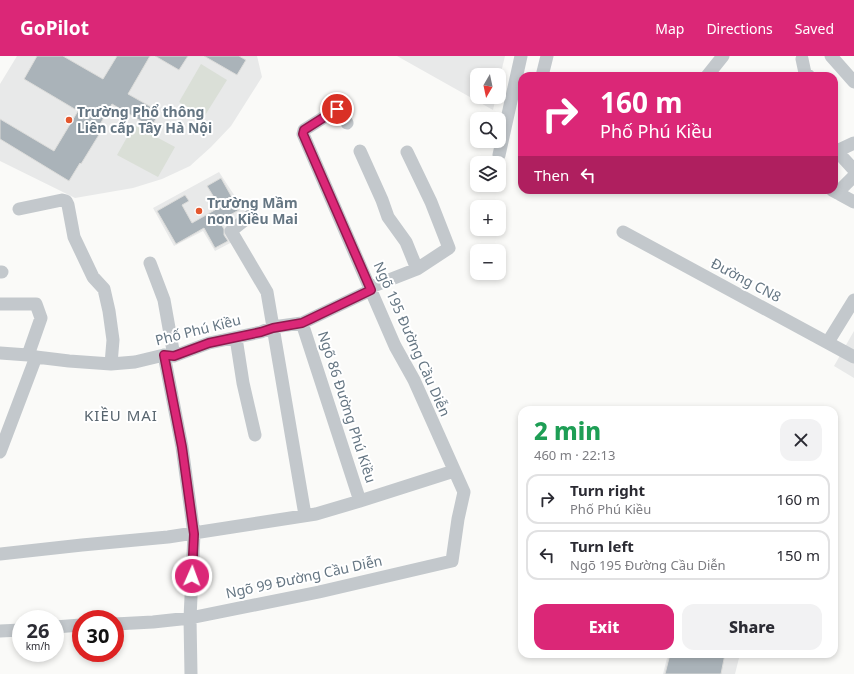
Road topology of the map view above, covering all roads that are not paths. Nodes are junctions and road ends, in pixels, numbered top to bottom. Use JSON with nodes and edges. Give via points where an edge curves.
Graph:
{"nodes":[{"id":1,"x":521,"y":56,"type":"edge"},
{"id":2,"x":547,"y":56,"type":"edge"},
{"id":3,"x":723,"y":56,"type":"edge"},
{"id":4,"x":831,"y":56,"type":"edge"},
{"id":5,"x":802,"y":58,"type":"dead end"},
{"id":6,"x":543,"y":72,"type":"edge"},
{"id":7,"x":710,"y":72,"type":"edge"},
{"id":8,"x":804,"y":72,"type":"edge"},
{"id":9,"x":854,"y":82,"type":"edge"},
{"id":10,"x":347,"y":123,"type":"dead end"},
{"id":11,"x":854,"y":143,"type":"edge"},
{"id":12,"x":838,"y":149,"type":"edge"},
{"id":13,"x":360,"y":151,"type":"dead end"},
{"id":14,"x":407,"y":152,"type":"dead end"},
{"id":15,"x":838,"y":153,"type":"edge"},
{"id":16,"x":499,"y":155,"type":"dead end"},
{"id":17,"x":854,"y":170,"type":"edge"},
{"id":18,"x":854,"y":176,"type":"edge"},
{"id":19,"x":838,"y":189,"type":"edge"},
{"id":20,"x":838,"y":194,"type":"edge"},
{"id":21,"x":854,"y":202,"type":"edge"},
{"id":22,"x":19,"y":209,"type":"dead end"},
{"id":23,"x":251,"y":215,"type":"dead end"},
{"id":24,"x":623,"y":232,"type":"dead end"},
{"id":25,"x":150,"y":263,"type":"dead end"},
{"id":26,"x":417,"y":269,"type":"junction"},
{"id":27,"x":371,"y":288,"type":"junction"},
{"id":28,"x":854,"y":300,"type":"edge"},
{"id":29,"x":0,"y":304,"type":"edge"},
{"id":30,"x":302,"y":323,"type":"junction"},
{"id":31,"x":273,"y":328,"type":"junction"},
{"id":32,"x":236,"y":338,"type":"junction"},
{"id":33,"x":828,"y":342,"type":"junction"},
{"id":34,"x":0,"y":353,"type":"edge"},
{"id":35,"x":32,"y":356,"type":"junction"},
{"id":36,"x":169,"y":356,"type":"junction"},
{"id":37,"x":854,"y":357,"type":"edge"},
{"id":38,"x":111,"y":364,"type":"junction"},
{"id":39,"x":254,"y":435,"type":"dead end"},
{"id":40,"x":0,"y":452,"type":"edge"},
{"id":41,"x":454,"y":471,"type":"junction"},
{"id":42,"x":360,"y":501,"type":"junction"},
{"id":43,"x":305,"y":515,"type":"junction"},
{"id":44,"x":194,"y":534,"type":"junction"},
{"id":45,"x":0,"y":554,"type":"edge"},
{"id":46,"x":452,"y":561,"type":"joint"},
{"id":47,"x":190,"y":618,"type":"junction"},
{"id":48,"x":124,"y":624,"type":"edge"},
{"id":49,"x":12,"y":630,"type":"edge"},
{"id":50,"x":0,"y":631,"type":"edge"},
{"id":51,"x":190,"y":674,"type":"edge"}],
"edges":[{"from":1,"to":16,"type":"street"},
{"from":2,"to":6,"type":"street"},
{"from":3,"to":7,"type":"street"},
{"from":4,"to":9,"type":"street"},
{"from":5,"to":8,"type":"street"},
{"from":10,"to":27,"type":"street","name":"Ngõ 195 Đường Cầu Diễn","via":[[337,109],[304,130],[303,134]]},
{"from":11,"to":12,"type":"street"},
{"from":13,"to":26,"type":"street","via":[[388,217],[406,242]]},
{"from":14,"to":26,"type":"street","name":"Phố Phú Kiều","via":[[449,248]]},
{"from":15,"to":17,"type":"street"},
{"from":18,"to":19,"type":"street"},
{"from":20,"to":21,"type":"street"},
{"from":22,"to":38,"type":"street","via":[[66,201],[74,237],[93,277],[104,289],[113,340]]},
{"from":23,"to":31,"type":"street","via":[[231,231],[267,292]]},
{"from":24,"to":33,"type":"street","name":"Đường CN8"},
{"from":25,"to":36,"type":"street","via":[[164,300]]},
{"from":26,"to":27,"type":"street","name":"Phố Phú Kiều"},
{"from":27,"to":30,"type":"street","name":"Phố Phú Kiều"},
{"from":27,"to":41,"type":"street","name":"Ngõ 195 Đường Cầu Diễn","via":[[395,346],[414,380]]},
{"from":28,"to":33,"type":"street"},
{"from":29,"to":35,"type":"street","via":[[36,304],[41,318]]},
{"from":30,"to":31,"type":"street","name":"Phố Phú Kiều"},
{"from":30,"to":42,"type":"street","name":"Ngõ 86 Đường Phú Kiều"},
{"from":31,"to":32,"type":"street","name":"Phố Phú Kiều"},
{"from":31,"to":43,"type":"street"},
{"from":32,"to":36,"type":"street","name":"Phố Phú Kiều","via":[[209,343]]},
{"from":32,"to":39,"type":"street"},
{"from":33,"to":37,"type":"street","name":"Đường CN8"},
{"from":34,"to":35,"type":"street","name":"Phố Phú Kiều"},
{"from":35,"to":38,"type":"street","name":"Phố Phú Kiều"},
{"from":35,"to":40,"type":"street"},
{"from":36,"to":38,"type":"street","name":"Phố Phú Kiều"},
{"from":36,"to":44,"type":"street"},
{"from":41,"to":42,"type":"street"},
{"from":41,"to":46,"type":"street","name":"Ngõ 195 Đường Cầu Diễn","via":[[464,492]]},
{"from":42,"to":43,"type":"street"},
{"from":43,"to":44,"type":"street"},
{"from":44,"to":45,"type":"street"},
{"from":44,"to":47,"type":"street"},
{"from":46,"to":47,"type":"street","name":"Ngõ 99 Đường Cầu Diễn","via":[[319,592]]},
{"from":47,"to":48,"type":"street","name":"Ngõ 99 Đường Cầu Diễn"},
{"from":47,"to":51,"type":"street"},
{"from":49,"to":50,"type":"street"}]}
